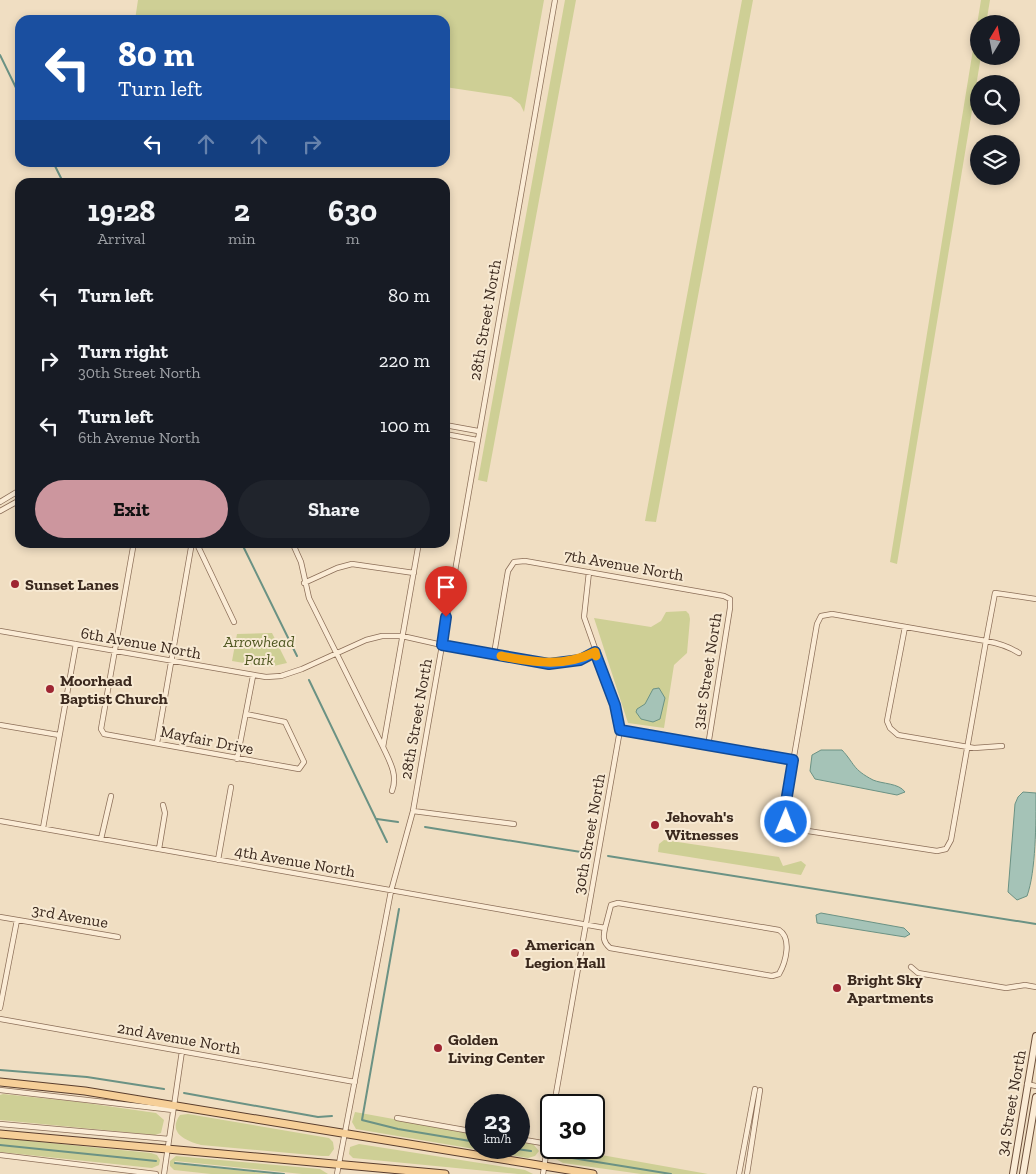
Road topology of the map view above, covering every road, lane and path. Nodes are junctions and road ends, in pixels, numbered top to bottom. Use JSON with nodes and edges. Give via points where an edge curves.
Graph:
{"nodes":[{"id":1,"x":555,"y":0,"type":"edge"},
{"id":2,"x":450,"y":427,"type":"edge"},
{"id":3,"x":478,"y":431,"type":"junction"},
{"id":4,"x":450,"y":435,"type":"edge"},
{"id":5,"x":477,"y":440,"type":"junction"},
{"id":6,"x":15,"y":493,"type":"edge"},
{"id":7,"x":0,"y":502,"type":"edge"},
{"id":8,"x":15,"y":503,"type":"edge"},
{"id":9,"x":0,"y":511,"type":"edge"},
{"id":10,"x":133,"y":548,"type":"edge"},
{"id":11,"x":191,"y":548,"type":"edge"},
{"id":12,"x":199,"y":548,"type":"edge"},
{"id":13,"x":295,"y":548,"type":"edge"},
{"id":14,"x":418,"y":548,"type":"edge"},
{"id":15,"x":589,"y":572,"type":"junction"},
{"id":16,"x":414,"y":574,"type":"junction"},
{"id":17,"x":304,"y":583,"type":"junction"},
{"id":18,"x":730,"y":599,"type":"joint"},
{"id":19,"x":1036,"y":599,"type":"edge"},
{"id":20,"x":234,"y":622,"type":"dead end"},
{"id":21,"x":905,"y":627,"type":"junction"},
{"id":22,"x":0,"y":631,"type":"edge"},
{"id":23,"x":402,"y":636,"type":"junction"},
{"id":24,"x":986,"y":641,"type":"junction"},
{"id":25,"x":76,"y":644,"type":"junction"},
{"id":26,"x":442,"y":645,"type":"junction"},
{"id":27,"x":115,"y":651,"type":"junction"},
{"id":28,"x":595,"y":652,"type":"junction"},
{"id":29,"x":1019,"y":653,"type":"dead end"},
{"id":30,"x":336,"y":654,"type":"junction"},
{"id":31,"x":494,"y":654,"type":"junction"},
{"id":32,"x":170,"y":661,"type":"junction"},
{"id":33,"x":253,"y":676,"type":"junction"},
{"id":34,"x":246,"y":714,"type":"junction"},
{"id":35,"x":0,"y":724,"type":"edge"},
{"id":36,"x":620,"y":730,"type":"junction"},
{"id":37,"x":59,"y":735,"type":"junction"},
{"id":38,"x":157,"y":743,"type":"junction"},
{"id":39,"x":708,"y":746,"type":"junction"},
{"id":40,"x":1002,"y":746,"type":"dead end"},
{"id":41,"x":383,"y":747,"type":"junction"},
{"id":42,"x":967,"y":747,"type":"junction"},
{"id":43,"x":237,"y":759,"type":"junction"},
{"id":44,"x":793,"y":760,"type":"junction"},
{"id":45,"x":231,"y":787,"type":"dead end"},
{"id":46,"x":392,"y":791,"type":"dead end"},
{"id":47,"x":111,"y":796,"type":"dead end"},
{"id":48,"x":163,"y":805,"type":"dead end"},
{"id":49,"x":413,"y":811,"type":"junction"},
{"id":50,"x":0,"y":821,"type":"edge"},
{"id":51,"x":514,"y":824,"type":"dead end"},
{"id":52,"x":43,"y":828,"type":"junction"},
{"id":53,"x":101,"y":839,"type":"junction"},
{"id":54,"x":159,"y":849,"type":"junction"},
{"id":55,"x":218,"y":860,"type":"junction"},
{"id":56,"x":391,"y":891,"type":"junction"},
{"id":57,"x":0,"y":917,"type":"edge"},
{"id":58,"x":17,"y":920,"type":"junction"},
{"id":59,"x":585,"y":925,"type":"junction"},
{"id":60,"x":605,"y":928,"type":"junction"},
{"id":61,"x":118,"y":938,"type":"dead end"},
{"id":62,"x":911,"y":967,"type":"dead end"},
{"id":63,"x":1036,"y":986,"type":"edge"},
{"id":64,"x":0,"y":1008,"type":"edge"},
{"id":65,"x":0,"y":1019,"type":"edge"},
{"id":66,"x":1036,"y":1036,"type":"edge"},
{"id":67,"x":182,"y":1051,"type":"junction"},
{"id":68,"x":0,"y":1082,"type":"edge"},
{"id":69,"x":354,"y":1082,"type":"junction"},
{"id":70,"x":1027,"y":1084,"type":"junction"},
{"id":71,"x":1036,"y":1086,"type":"edge"},
{"id":72,"x":0,"y":1090,"type":"edge"},
{"id":73,"x":556,"y":1094,"type":"edge"},
{"id":74,"x":1036,"y":1097,"type":"edge"},
{"id":75,"x":174,"y":1108,"type":"junction"},
{"id":76,"x":398,"y":1118,"type":"dead end"},
{"id":77,"x":0,"y":1124,"type":"edge"},
{"id":78,"x":465,"y":1130,"type":"edge"},
{"id":79,"x":0,"y":1134,"type":"edge"},
{"id":80,"x":344,"y":1134,"type":"junction"},
{"id":81,"x":169,"y":1139,"type":"junction"},
{"id":82,"x":167,"y":1149,"type":"junction"},
{"id":83,"x":0,"y":1155,"type":"edge"},
{"id":84,"x":545,"y":1159,"type":"edge"},
{"id":85,"x":339,"y":1164,"type":"junction"},
{"id":86,"x":544,"y":1166,"type":"junction"},
{"id":87,"x":156,"y":1174,"type":"edge"},
{"id":88,"x":164,"y":1174,"type":"edge"},
{"id":89,"x":337,"y":1174,"type":"edge"},
{"id":90,"x":446,"y":1174,"type":"edge"},
{"id":91,"x":543,"y":1174,"type":"edge"},
{"id":92,"x":593,"y":1174,"type":"edge"},
{"id":93,"x":739,"y":1174,"type":"edge"},
{"id":94,"x":747,"y":1174,"type":"edge"},
{"id":95,"x":1013,"y":1174,"type":"edge"},
{"id":96,"x":1023,"y":1174,"type":"edge"}],
"edges":[{"from":1,"to":3,"type":"street","name":"28th Street North"},
{"from":2,"to":3,"type":"street"},
{"from":3,"to":5,"type":"street","name":"28th Street North"},
{"from":4,"to":5,"type":"street"},
{"from":5,"to":26,"type":"street","name":"28th Street North"},
{"from":6,"to":7,"type":"street"},
{"from":8,"to":9,"type":"street"},
{"from":10,"to":27,"type":"street","name":"Mayfair Drive"},
{"from":11,"to":32,"type":"street"},
{"from":12,"to":20,"type":"street"},
{"from":13,"to":17,"type":"street"},
{"from":14,"to":16,"type":"street"},
{"from":15,"to":18,"type":"street","name":"7th Avenue North","via":[[718,594]]},
{"from":15,"to":28,"type":"street","name":"30th Street North","via":[[584,617]]},
{"from":15,"to":31,"type":"street","name":"7th Avenue North","via":[[514,562],[508,571]]},
{"from":16,"to":17,"type":"street","via":[[352,564]]},
{"from":16,"to":23,"type":"street"},
{"from":17,"to":30,"type":"street"},
{"from":18,"to":39,"type":"street","name":"31st Street North"},
{"from":19,"to":24,"type":"street","via":[[995,593]]},
{"from":21,"to":24,"type":"street"},
{"from":21,"to":42,"type":"street","via":[[887,721],[890,728],[898,735]]},
{"from":21,"to":44,"type":"street","via":[[832,614],[821,616]]},
{"from":22,"to":25,"type":"street","name":"6th Avenue North"},
{"from":23,"to":26,"type":"street","name":"6th Avenue North"},
{"from":23,"to":30,"type":"street","name":"6th Avenue North","via":[[366,640]]},
{"from":23,"to":41,"type":"street"},
{"from":24,"to":29,"type":"street","via":[[1003,644]]},
{"from":24,"to":42,"type":"street"},
{"from":25,"to":27,"type":"street","name":"6th Avenue North"},
{"from":25,"to":37,"type":"street"},
{"from":26,"to":31,"type":"street","name":"6th Avenue North"},
{"from":26,"to":49,"type":"street","name":"28th Street North"},
{"from":27,"to":32,"type":"street","name":"6th Avenue North"},
{"from":27,"to":38,"type":"street","name":"Mayfair Drive","via":[[101,729],[104,734]]},
{"from":28,"to":31,"type":"street","name":"6th Avenue North","via":[[580,660],[549,664]]},
{"from":28,"to":36,"type":"street","name":"30th Street North","via":[[615,705]]},
{"from":30,"to":33,"type":"street","name":"6th Avenue North","via":[[281,676]]},
{"from":30,"to":41,"type":"street"},
{"from":32,"to":33,"type":"street","name":"6th Avenue North"},
{"from":32,"to":38,"type":"street"},
{"from":33,"to":34,"type":"street"},
{"from":34,"to":43,"type":"street"},
{"from":34,"to":43,"type":"street","name":"Mayfair Drive","via":[[285,722],[304,762],[299,769]]},
{"from":35,"to":37,"type":"street"},
{"from":36,"to":39,"type":"street"},
{"from":36,"to":59,"type":"street","name":"30th Street North"},
{"from":37,"to":52,"type":"street"},
{"from":38,"to":43,"type":"street","name":"Mayfair Drive"},
{"from":39,"to":44,"type":"street"},
{"from":40,"to":42,"type":"street"},
{"from":41,"to":46,"type":"street","via":[[396,781]]},
{"from":42,"to":44,"type":"street","via":[[951,840],[946,849],[937,851],[795,828],[786,822],[784,814]]},
{"from":45,"to":55,"type":"street"},
{"from":47,"to":53,"type":"street"},
{"from":48,"to":54,"type":"street","via":[[165,813]]},
{"from":49,"to":51,"type":"street"},
{"from":49,"to":56,"type":"street","name":"28th Street North"},
{"from":50,"to":52,"type":"street","name":"4th Avenue North"},
{"from":52,"to":53,"type":"street","name":"4th Avenue North"},
{"from":53,"to":54,"type":"street","name":"4th Avenue North"},
{"from":54,"to":55,"type":"street","name":"4th Avenue North"},
{"from":55,"to":56,"type":"street","name":"4th Avenue North"},
{"from":56,"to":59,"type":"street","name":"4th Avenue North"},
{"from":56,"to":69,"type":"street","name":"28th Street North"},
{"from":57,"to":58,"type":"street","name":"3rd Avenue"},
{"from":58,"to":61,"type":"street","name":"3rd Avenue"},
{"from":58,"to":64,"type":"street"},
{"from":59,"to":60,"type":"street","name":"4th Avenue North"},
{"from":59,"to":73,"type":"street","name":"30th Street North"},
{"from":60,"to":60,"type":"street","via":[[611,905],[618,904],[779,930],[788,940],[783,968],[772,976],[610,948],[603,938]]},
{"from":62,"to":63,"type":"street","via":[[918,973],[1006,988],[1025,984]]},
{"from":65,"to":67,"type":"street","name":"2nd Avenue North"},
{"from":66,"to":70,"type":"main road","name":"34 Street North"},
{"from":67,"to":69,"type":"street","name":"2nd Avenue North"},
{"from":67,"to":75,"type":"street"},
{"from":68,"to":75,"type":"main road","via":[[84,1091]]},
{"from":69,"to":80,"type":"street","name":"28th Street North"},
{"from":70,"to":71,"type":"street"},
{"from":70,"to":95,"type":"main road","name":"34 Street North"},
{"from":72,"to":75,"type":"street"},
{"from":74,"to":96,"type":"main road"},
{"from":75,"to":80,"type":"main road"},
{"from":75,"to":81,"type":"street"},
{"from":76,"to":78,"type":"street"},
{"from":77,"to":81,"type":"street"},
{"from":79,"to":82,"type":"main road"},
{"from":80,"to":85,"type":"street","name":"28th Street North"},
{"from":80,"to":86,"type":"main road"},
{"from":81,"to":82,"type":"street"},
{"from":82,"to":85,"type":"main road"},
{"from":82,"to":88,"type":"street"},
{"from":83,"to":87,"type":"street"},
{"from":84,"to":86,"type":"street"},
{"from":85,"to":89,"type":"street","name":"28th Street North"},
{"from":85,"to":90,"type":"main road"},
{"from":86,"to":91,"type":"street"},
{"from":86,"to":92,"type":"main road"},
{"from":93,"to":94,"type":"street","via":[[757,1090]]}]}
